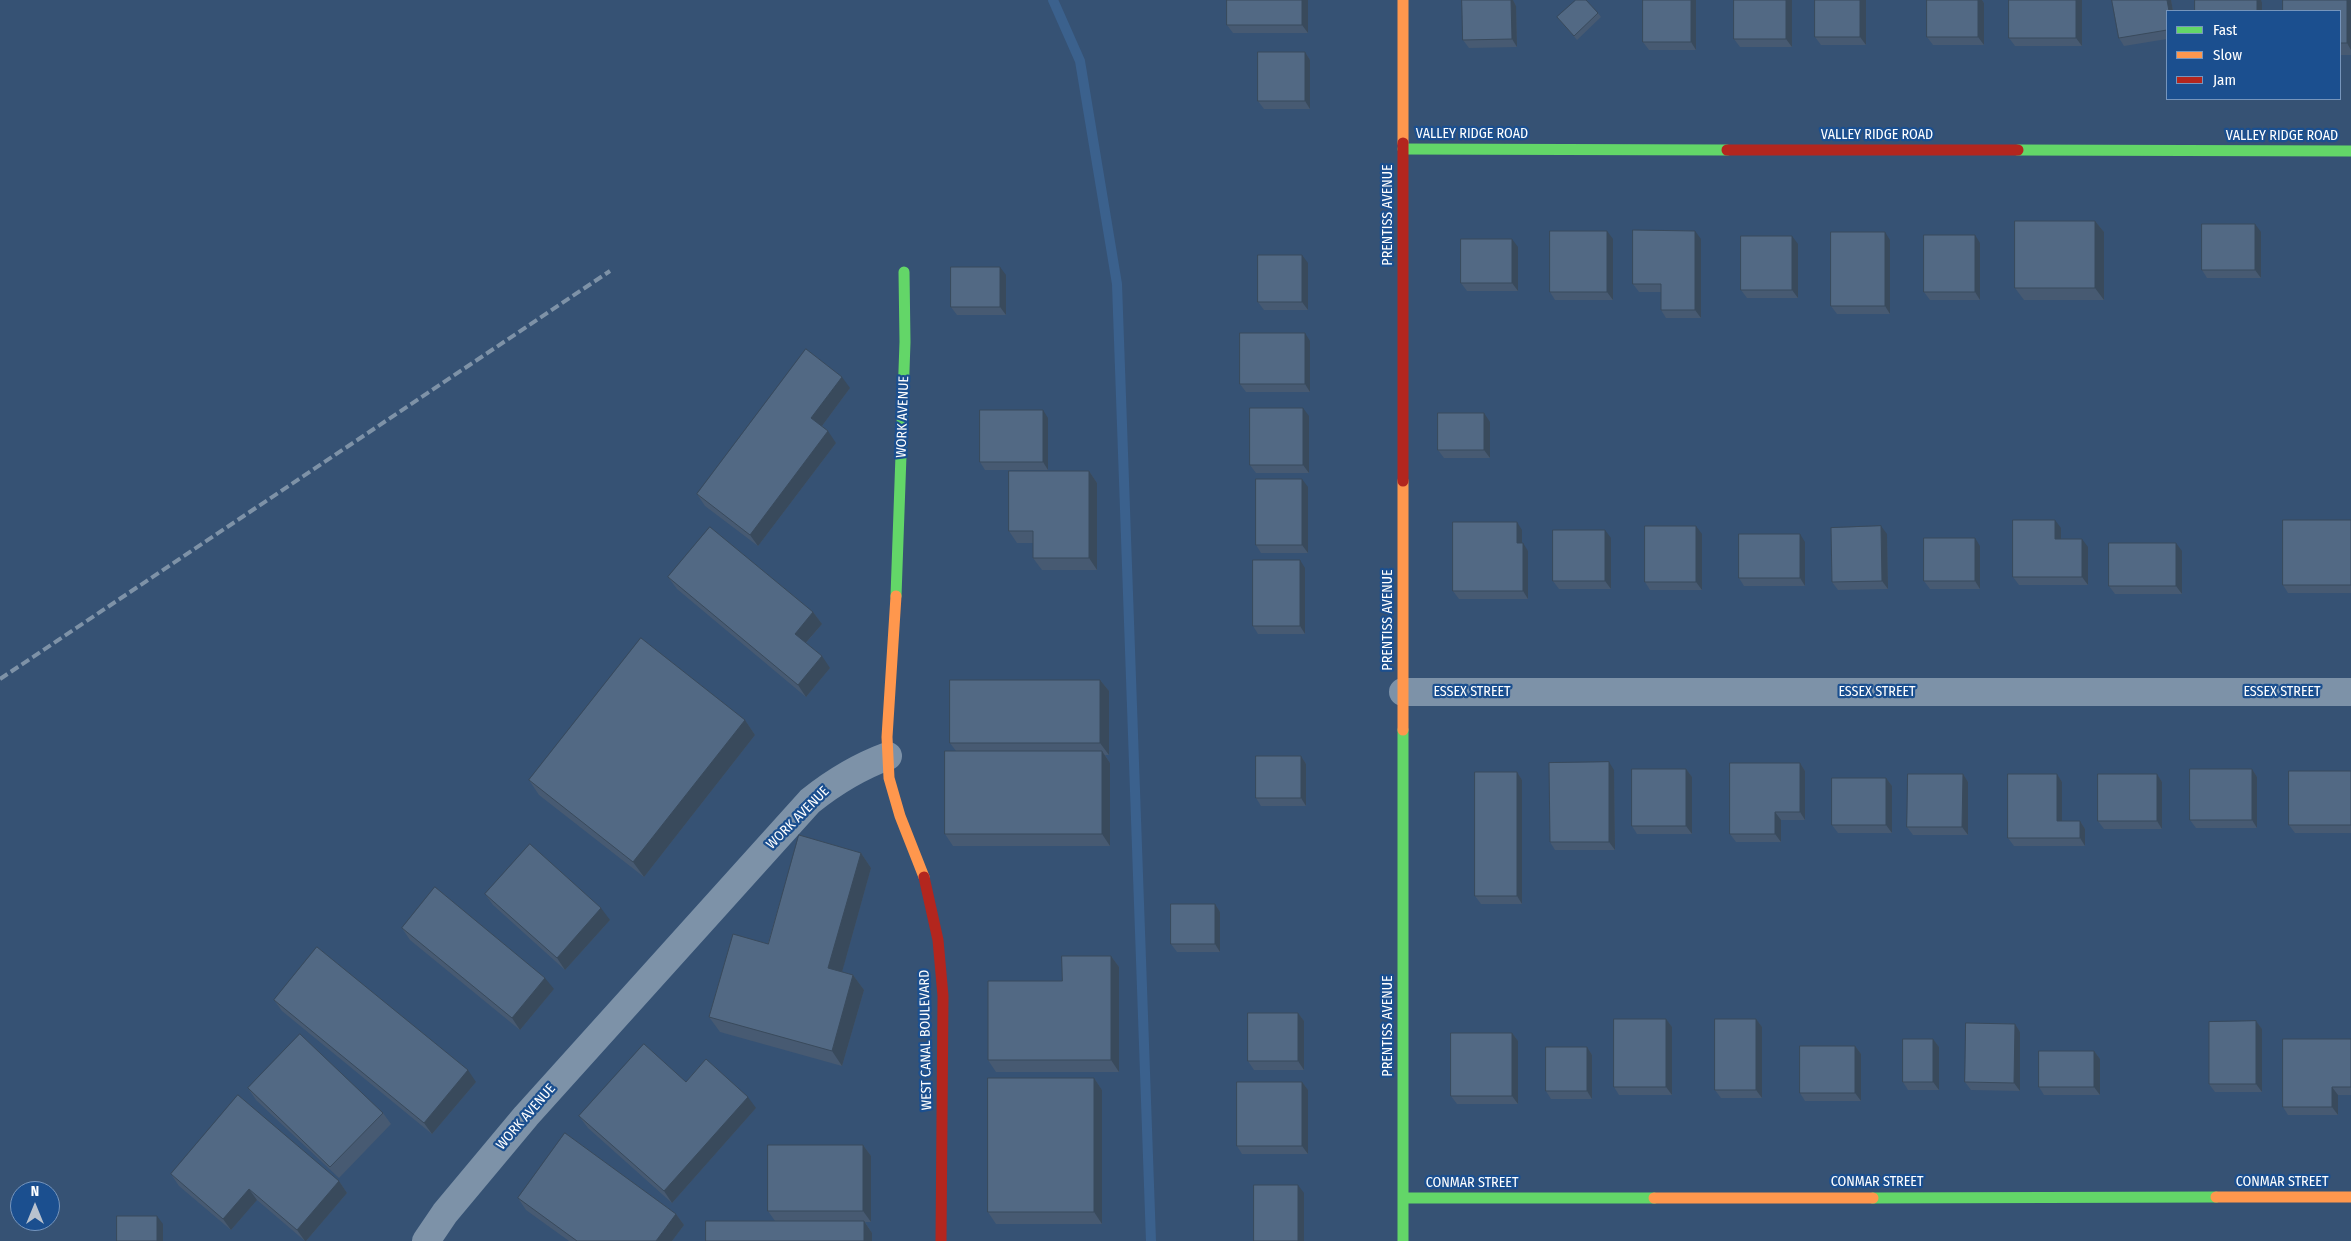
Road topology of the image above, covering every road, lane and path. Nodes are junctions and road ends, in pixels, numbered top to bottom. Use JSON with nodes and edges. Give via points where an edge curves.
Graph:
{"nodes":[{"id":1,"x":1403,"y":0,"type":"edge"},
{"id":2,"x":1403,"y":149,"type":"junction"},
{"id":3,"x":2351,"y":152,"type":"edge"},
{"id":4,"x":904,"y":272,"type":"dead end"},
{"id":5,"x":1402,"y":692,"type":"junction"},
{"id":6,"x":2351,"y":692,"type":"edge"},
{"id":7,"x":888,"y":756,"type":"junction"},
{"id":8,"x":2351,"y":1197,"type":"edge"},
{"id":9,"x":1403,"y":1198,"type":"junction"},
{"id":10,"x":426,"y":1241,"type":"edge"},
{"id":11,"x":941,"y":1241,"type":"edge"},
{"id":12,"x":1403,"y":1241,"type":"edge"}],
"edges":[{"from":1,"to":2,"type":"street","name":"PRENTISS AVENUE"},
{"from":2,"to":3,"type":"street","name":"VALLEY RIDGE ROAD"},
{"from":2,"to":5,"type":"street","name":"PRENTISS AVENUE"},
{"from":4,"to":7,"type":"street","name":"WORK AVENUE","via":[[905,362]]},
{"from":5,"to":6,"type":"street","name":"ESSEX STREET"},
{"from":5,"to":9,"type":"street","name":"PRENTISS AVENUE"},
{"from":7,"to":10,"type":"street","name":"WORK AVENUE","via":[[850,772],[810,801],[526,1116]]},
{"from":7,"to":11,"type":"street","name":"WEST CANAL BOULEVARD","via":[[889,778],[900,816],[922,868],[938,940],[943,996]]},
{"from":8,"to":9,"type":"street","name":"CONMAR STREET"},
{"from":9,"to":12,"type":"street","name":"PRENTISS AVENUE"}]}
